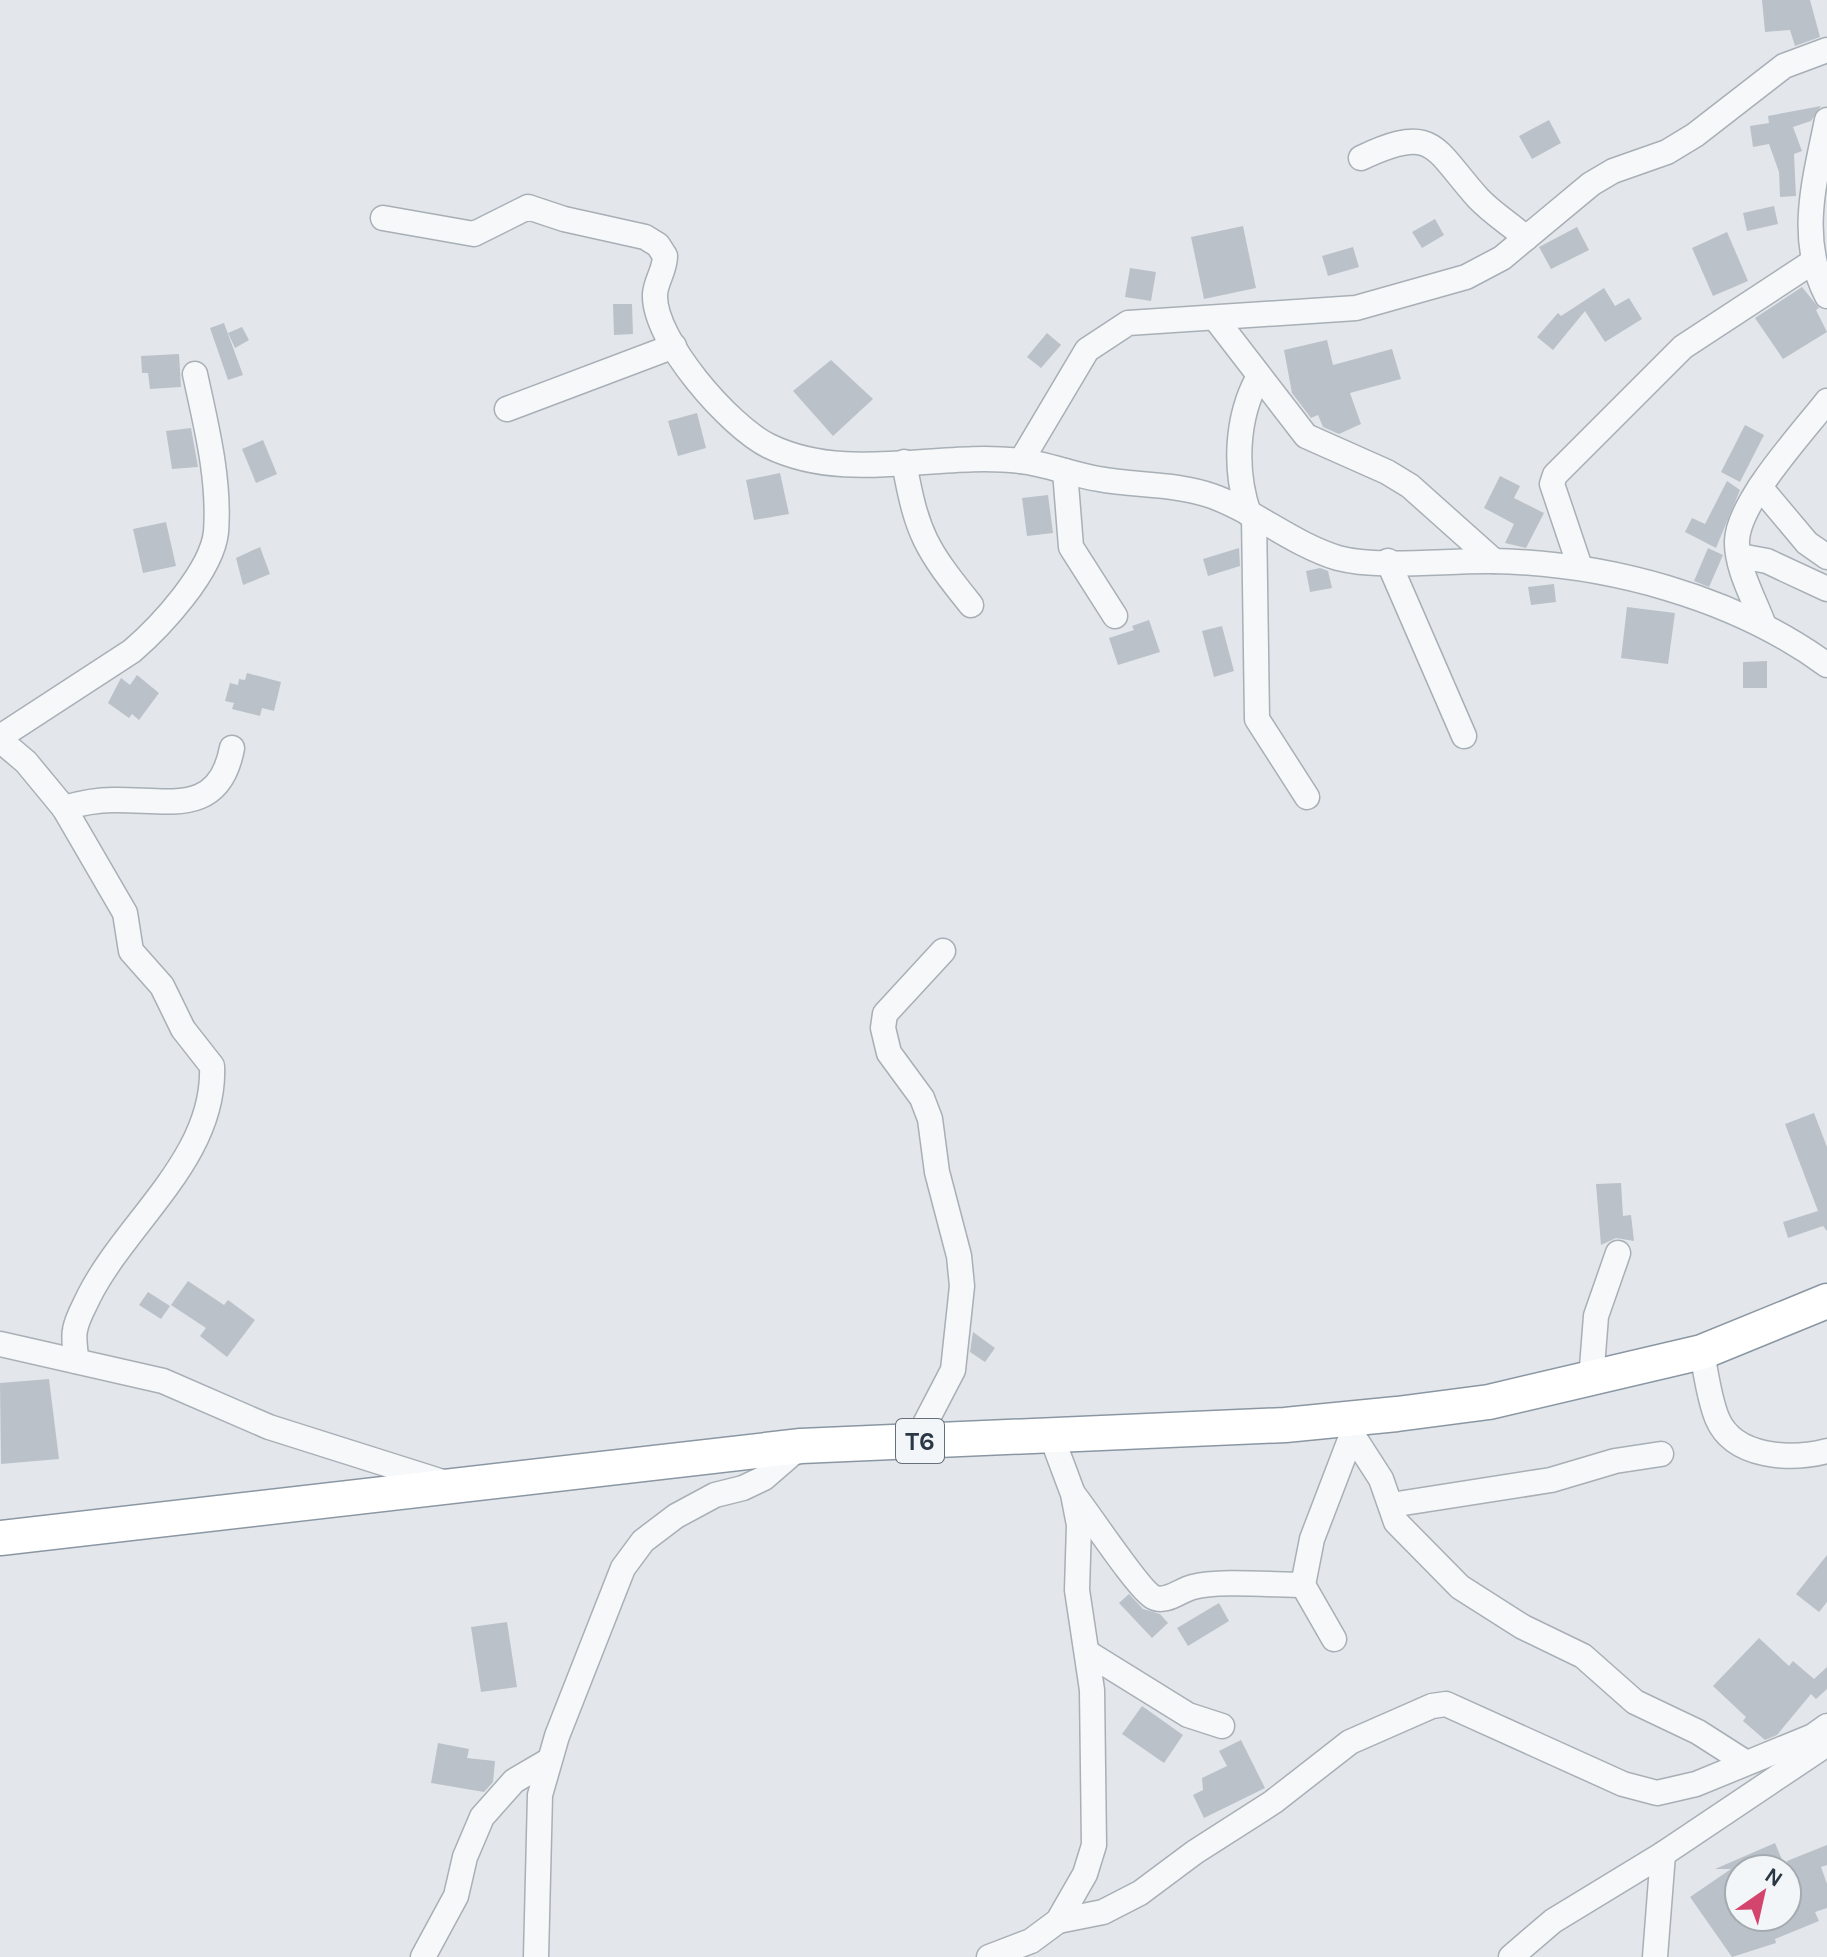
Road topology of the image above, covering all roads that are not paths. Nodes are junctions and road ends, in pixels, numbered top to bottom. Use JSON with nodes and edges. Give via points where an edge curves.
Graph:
{"nodes":[{"id":1,"x":1827,"y":50,"type":"edge"},
{"id":2,"x":1827,"y":120,"type":"edge"},
{"id":3,"x":1361,"y":158,"type":"dead end"},
{"id":4,"x":383,"y":218,"type":"dead end"},
{"id":5,"x":1526,"y":238,"type":"junction"},
{"id":6,"x":1814,"y":261,"type":"junction"},
{"id":7,"x":1827,"y":296,"type":"edge"},
{"id":8,"x":1215,"y":318,"type":"junction"},
{"id":9,"x":674,"y":346,"type":"junction"},
{"id":10,"x":195,"y":374,"type":"dead end"},
{"id":11,"x":1258,"y":378,"type":"junction"},
{"id":12,"x":1827,"y":401,"type":"edge"},
{"id":13,"x":507,"y":409,"type":"dead end"},
{"id":14,"x":1021,"y":461,"type":"junction"},
{"id":15,"x":904,"y":462,"type":"junction"},
{"id":16,"x":1065,"y":471,"type":"junction"},
{"id":17,"x":1760,"y":487,"type":"junction"},
{"id":18,"x":1251,"y":515,"type":"junction"},
{"id":19,"x":1740,"y":556,"type":"junction"},
{"id":20,"x":1827,"y":557,"type":"edge"},
{"id":21,"x":1388,"y":561,"type":"junction"},
{"id":22,"x":1494,"y":561,"type":"junction"},
{"id":23,"x":1580,"y":567,"type":"junction"},
{"id":24,"x":1827,"y":589,"type":"edge"},
{"id":25,"x":971,"y":605,"type":"dead end"},
{"id":26,"x":1115,"y":616,"type":"dead end"},
{"id":27,"x":1763,"y":623,"type":"junction"},
{"id":28,"x":1827,"y":665,"type":"edge"},
{"id":29,"x":1464,"y":736,"type":"dead end"},
{"id":30,"x":2,"y":745,"type":"edge"},
{"id":31,"x":232,"y":748,"type":"dead end"},
{"id":32,"x":1307,"y":797,"type":"dead end"},
{"id":33,"x":64,"y":808,"type":"junction"},
{"id":34,"x":943,"y":951,"type":"dead end"},
{"id":35,"x":1618,"y":1253,"type":"dead end"},
{"id":36,"x":1827,"y":1301,"type":"edge"},
{"id":37,"x":0,"y":1344,"type":"edge"},
{"id":38,"x":1702,"y":1352,"type":"junction"},
{"id":39,"x":76,"y":1361,"type":"junction"},
{"id":40,"x":1591,"y":1380,"type":"junction"},
{"id":41,"x":1355,"y":1426,"type":"junction"},
{"id":42,"x":1051,"y":1435,"type":"junction"},
{"id":43,"x":916,"y":1441,"type":"junction"},
{"id":44,"x":801,"y":1446,"type":"junction"},
{"id":45,"x":1827,"y":1451,"type":"edge"},
{"id":46,"x":1661,"y":1454,"type":"dead end"},
{"id":47,"x":453,"y":1485,"type":"junction"},
{"id":48,"x":1073,"y":1494,"type":"junction"},
{"id":49,"x":1391,"y":1505,"type":"junction"},
{"id":50,"x":0,"y":1538,"type":"edge"},
{"id":51,"x":1303,"y":1585,"type":"junction"},
{"id":52,"x":1334,"y":1639,"type":"dead end"},
{"id":53,"x":1088,"y":1653,"type":"junction"},
{"id":54,"x":1222,"y":1726,"type":"dead end"},
{"id":55,"x":1827,"y":1726,"type":"edge"},
{"id":56,"x":1827,"y":1744,"type":"edge"},
{"id":57,"x":548,"y":1761,"type":"junction"},
{"id":58,"x":1745,"y":1762,"type":"junction"},
{"id":59,"x":1663,"y":1854,"type":"junction"},
{"id":60,"x":1058,"y":1921,"type":"junction"},
{"id":61,"x":535,"y":1932,"type":"junction"},
{"id":62,"x":423,"y":1957,"type":"edge"},
{"id":63,"x":518,"y":1957,"type":"edge"},
{"id":64,"x":536,"y":1957,"type":"edge"},
{"id":65,"x":989,"y":1957,"type":"edge"},
{"id":66,"x":1511,"y":1957,"type":"edge"},
{"id":67,"x":1655,"y":1957,"type":"edge"}],
"edges":[{"from":1,"to":5,"type":"street","via":[[1784,66],[1667,152],[1591,184]]},
{"from":2,"to":6,"type":"street","via":[[1810,205]]},
{"from":3,"to":5,"type":"street","via":[[1397,143],[1434,148],[1453,163],[1482,202]]},
{"from":4,"to":9,"type":"street","via":[[474,234],[528,207],[645,237],[665,256],[655,294]]},
{"from":5,"to":8,"type":"street","via":[[1466,277],[1420,292],[1356,308]]},
{"from":6,"to":7,"type":"street"},
{"from":6,"to":23,"type":"street","via":[[1683,347],[1555,475],[1552,484]]},
{"from":8,"to":11,"type":"street"},
{"from":8,"to":14,"type":"street","via":[[1128,323],[1087,350]]},
{"from":9,"to":13,"type":"street"},
{"from":9,"to":15,"type":"street","via":[[732,420],[766,444],[796,458],[825,463]]},
{"from":10,"to":30,"type":"street","via":[[214,465],[216,534],[201,570],[132,651]]},
{"from":11,"to":18,"type":"street","via":[[1247,399],[1240,459],[1240,489]]},
{"from":11,"to":22,"type":"street","via":[[1306,436],[1410,486]]},
{"from":12,"to":17,"type":"street"},
{"from":14,"to":15,"type":"street"},
{"from":14,"to":16,"type":"street"},
{"from":15,"to":25,"type":"street","via":[[919,534]]},
{"from":16,"to":18,"type":"street","via":[[1211,495]]},
{"from":16,"to":26,"type":"street","via":[[1071,547]]},
{"from":17,"to":19,"type":"street","via":[[1743,518],[1737,540]]},
{"from":17,"to":20,"type":"street","via":[[1807,543]]},
{"from":18,"to":21,"type":"street","via":[[1338,557]]},
{"from":18,"to":32,"type":"street","via":[[1257,719]]},
{"from":19,"to":24,"type":"street","via":[[1767,561]]},
{"from":19,"to":27,"type":"street"},
{"from":21,"to":22,"type":"street"},
{"from":21,"to":29,"type":"street"},
{"from":22,"to":23,"type":"street"},
{"from":23,"to":27,"type":"street","via":[[1637,580]]},
{"from":27,"to":28,"type":"street"},
{"from":30,"to":33,"type":"street"},
{"from":31,"to":33,"type":"street","via":[[222,780],[211,792],[191,800],[114,800]]},
{"from":33,"to":39,"type":"street","via":[[125,913],[131,951],[162,986],[183,1029],[208,1057],[212,1077],[203,1118],[181,1164],[109,1261],[78,1319]]},
{"from":34,"to":43,"type":"street","via":[[885,1014],[883,1028],[889,1053],[922,1098],[930,1119],[962,1286],[953,1370]]},
{"from":35,"to":40,"type":"street","via":[[1596,1316]]},
{"from":36,"to":38,"type":"highway","number":"T6"},
{"from":37,"to":39,"type":"street"},
{"from":38,"to":40,"type":"highway","number":"T6"},
{"from":38,"to":45,"type":"street","via":[[1723,1429],[1758,1452],[1807,1456]]},
{"from":39,"to":47,"type":"street","via":[[163,1381],[269,1427]]},
{"from":40,"to":41,"type":"highway","number":"T6"},
{"from":41,"to":42,"type":"highway","number":"T6"},
{"from":41,"to":49,"type":"street"},
{"from":41,"to":51,"type":"street","via":[[1312,1539]]},
{"from":42,"to":43,"type":"highway","number":"T6"},
{"from":42,"to":48,"type":"street"},
{"from":43,"to":44,"type":"highway","number":"T6"},
{"from":44,"to":47,"type":"highway","number":"T6"},
{"from":44,"to":57,"type":"street","via":[[764,1478],[715,1495],[643,1541],[623,1568]]},
{"from":46,"to":49,"type":"street","via":[[1551,1480]]},
{"from":47,"to":50,"type":"highway","number":"T6"},
{"from":48,"to":51,"type":"street","via":[[1137,1583],[1154,1598],[1211,1584]]},
{"from":48,"to":53,"type":"street","via":[[1079,1525],[1077,1590]]},
{"from":49,"to":58,"type":"street","via":[[1396,1522],[1460,1587],[1523,1627],[1583,1656],[1635,1702]]},
{"from":51,"to":52,"type":"street"},
{"from":53,"to":54,"type":"street","via":[[1188,1715]]},
{"from":53,"to":60,"type":"street","via":[[1094,1845],[1085,1874]]},
{"from":55,"to":58,"type":"street"},
{"from":56,"to":59,"type":"street"},
{"from":57,"to":61,"type":"street","via":[[540,1795]]},
{"from":57,"to":62,"type":"street","via":[[514,1781],[482,1817],[456,1896]]},
{"from":58,"to":60,"type":"street","via":[[1668,1792],[1639,1790],[1461,1710],[1432,1706],[1350,1742],[1140,1893],[1103,1912]]},
{"from":59,"to":66,"type":"street","via":[[1553,1921]]},
{"from":59,"to":67,"type":"street"},
{"from":60,"to":65,"type":"street","via":[[1031,1941]]},
{"from":61,"to":63,"type":"street"},
{"from":61,"to":64,"type":"street"}]}
